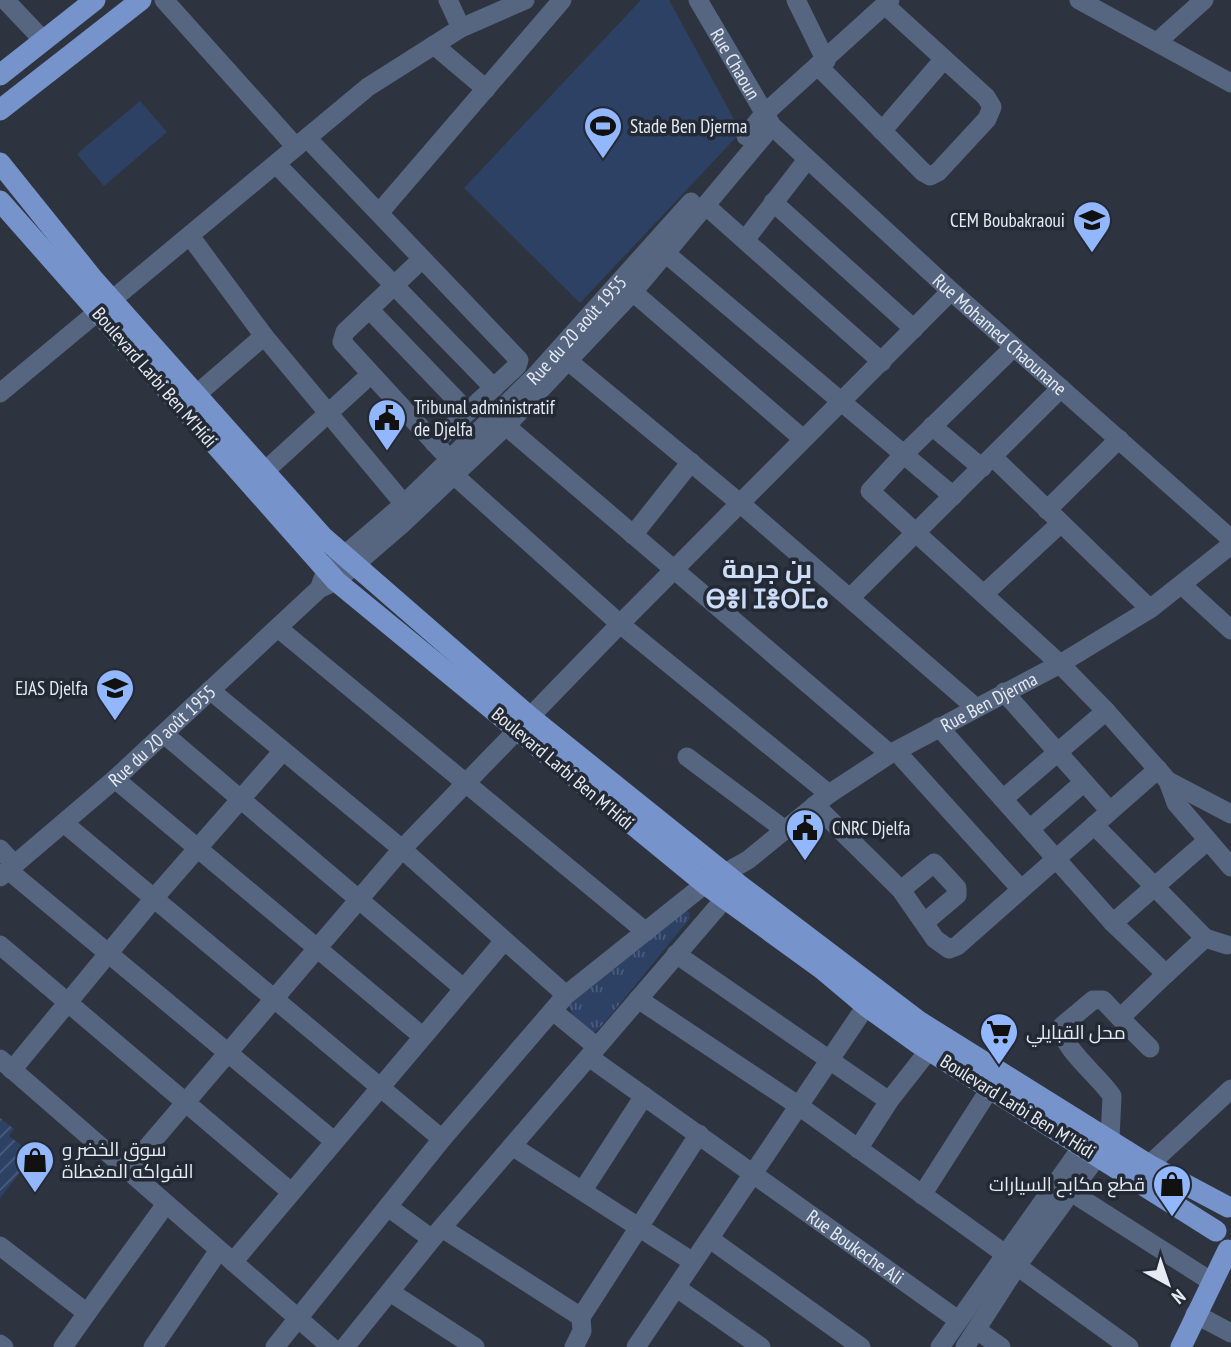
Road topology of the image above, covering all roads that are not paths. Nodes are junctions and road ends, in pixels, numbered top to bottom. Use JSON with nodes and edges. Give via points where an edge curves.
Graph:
{"nodes":[{"id":1,"x":5,"y":0,"type":"edge"},
{"id":2,"x":95,"y":0,"type":"edge"},
{"id":3,"x":141,"y":0,"type":"edge"},
{"id":4,"x":164,"y":0,"type":"edge"},
{"id":5,"x":448,"y":0,"type":"edge"},
{"id":6,"x":525,"y":0,"type":"edge"},
{"id":7,"x":562,"y":0,"type":"edge"},
{"id":8,"x":698,"y":0,"type":"edge"},
{"id":9,"x":796,"y":0,"type":"edge"},
{"id":10,"x":1079,"y":0,"type":"edge"},
{"id":11,"x":1204,"y":0,"type":"edge"},
{"id":12,"x":880,"y":5,"type":"edge"},
{"id":13,"x":461,"y":28,"type":"junction"},
{"id":14,"x":43,"y":40,"type":"junction"},
{"id":15,"x":1157,"y":42,"type":"junction"},
{"id":16,"x":433,"y":44,"type":"junction"},
{"id":17,"x":944,"y":59,"type":"junction"},
{"id":18,"x":822,"y":64,"type":"junction"},
{"id":19,"x":0,"y":75,"type":"edge"},
{"id":20,"x":1231,"y":83,"type":"edge"},
{"id":21,"x":486,"y":89,"type":"junction"},
{"id":22,"x":0,"y":110,"type":"edge"},
{"id":23,"x":767,"y":120,"type":"junction"},
{"id":24,"x":883,"y":131,"type":"junction"},
{"id":25,"x":301,"y":142,"type":"junction"},
{"id":26,"x":806,"y":161,"type":"junction"},
{"id":27,"x":0,"y":163,"type":"edge"},
{"id":28,"x":276,"y":164,"type":"junction"},
{"id":29,"x":0,"y":201,"type":"edge"},
{"id":30,"x":773,"y":202,"type":"junction"},
{"id":31,"x":705,"y":205,"type":"junction"},
{"id":32,"x":379,"y":213,"type":"junction"},
{"id":33,"x":190,"y":236,"type":"junction"},
{"id":34,"x":745,"y":240,"type":"junction"},
{"id":35,"x":660,"y":249,"type":"junction"},
{"id":36,"x":422,"y":259,"type":"junction"},
{"id":37,"x":395,"y":286,"type":"junction"},
{"id":38,"x":951,"y":291,"type":"junction"},
{"id":39,"x":633,"y":292,"type":"junction"},
{"id":40,"x":106,"y":306,"type":"junction"},
{"id":41,"x":369,"y":309,"type":"junction"},
{"id":42,"x":914,"y":329,"type":"junction"},
{"id":43,"x":264,"y":336,"type":"junction"},
{"id":44,"x":1014,"y":347,"type":"junction"},
{"id":45,"x":563,"y":357,"type":"junction"},
{"id":46,"x":883,"y":362,"type":"junction"},
{"id":47,"x":370,"y":375,"type":"junction"},
{"id":48,"x":1061,"y":387,"type":"junction"},
{"id":49,"x":494,"y":388,"type":"junction"},
{"id":50,"x":0,"y":393,"type":"edge"},
{"id":51,"x":197,"y":394,"type":"junction"},
{"id":52,"x":843,"y":401,"type":"junction"},
{"id":53,"x":468,"y":412,"type":"junction"},
{"id":54,"x":328,"y":414,"type":"junction"},
{"id":55,"x":506,"y":426,"type":"junction"},
{"id":56,"x":932,"y":426,"type":"junction"},
{"id":57,"x":803,"y":439,"type":"junction"},
{"id":58,"x":1119,"y":439,"type":"junction"},
{"id":59,"x":434,"y":443,"type":"junction"},
{"id":60,"x":904,"y":453,"type":"junction"},
{"id":61,"x":691,"y":462,"type":"junction"},
{"id":62,"x":988,"y":463,"type":"junction"},
{"id":63,"x":448,"y":467,"type":"junction"},
{"id":64,"x":265,"y":471,"type":"junction"},
{"id":65,"x":953,"y":496,"type":"junction"},
{"id":66,"x":404,"y":504,"type":"junction"},
{"id":67,"x":741,"y":504,"type":"junction"},
{"id":68,"x":1054,"y":516,"type":"junction"},
{"id":69,"x":917,"y":532,"type":"junction"},
{"id":70,"x":634,"y":535,"type":"junction"},
{"id":71,"x":1231,"y":538,"type":"edge"},
{"id":72,"x":1231,"y":545,"type":"edge"},
{"id":73,"x":348,"y":561,"type":"junction"},
{"id":74,"x":675,"y":571,"type":"junction"},
{"id":75,"x":327,"y":580,"type":"junction"},
{"id":76,"x":1183,"y":586,"type":"junction"},
{"id":77,"x":984,"y":594,"type":"junction"},
{"id":78,"x":850,"y":598,"type":"junction"},
{"id":79,"x":1150,"y":609,"type":"junction"},
{"id":80,"x":620,"y":624,"type":"junction"},
{"id":81,"x":278,"y":628,"type":"junction"},
{"id":82,"x":1231,"y":630,"type":"edge"},
{"id":83,"x":1060,"y":664,"type":"junction"},
{"id":84,"x":210,"y":690,"type":"junction"},
{"id":85,"x":1004,"y":692,"type":"junction"},
{"id":86,"x":975,"y":707,"type":"junction"},
{"id":87,"x":1106,"y":711,"type":"junction"},
{"id":88,"x":524,"y":723,"type":"junction"},
{"id":89,"x":939,"y":727,"type":"junction"},
{"id":90,"x":164,"y":734,"type":"junction"},
{"id":91,"x":282,"y":752,"type":"junction"},
{"id":92,"x":1057,"y":752,"type":"junction"},
{"id":93,"x":893,"y":753,"type":"junction"},
{"id":94,"x":687,"y":757,"type":"dead end"},
{"id":95,"x":1163,"y":775,"type":"junction"},
{"id":96,"x":115,"y":779,"type":"junction"},
{"id":97,"x":465,"y":782,"type":"junction"},
{"id":98,"x":1084,"y":782,"type":"junction"},
{"id":99,"x":822,"y":799,"type":"junction"},
{"id":100,"x":1003,"y":799,"type":"junction"},
{"id":101,"x":241,"y":800,"type":"junction"},
{"id":102,"x":1110,"y":811,"type":"junction"},
{"id":103,"x":1231,"y":814,"type":"edge"},
{"id":104,"x":65,"y":824,"type":"junction"},
{"id":105,"x":1094,"y":825,"type":"junction"},
{"id":106,"x":1030,"y":829,"type":"junction"},
{"id":107,"x":785,"y":830,"type":"junction"},
{"id":108,"x":1207,"y":841,"type":"junction"},
{"id":109,"x":0,"y":849,"type":"edge"},
{"id":110,"x":197,"y":849,"type":"junction"},
{"id":111,"x":402,"y":849,"type":"junction"},
{"id":112,"x":1055,"y":857,"type":"junction"},
{"id":113,"x":1231,"y":866,"type":"edge"},
{"id":114,"x":8,"y":871,"type":"edge"},
{"id":115,"x":705,"y":884,"type":"junction"},
{"id":116,"x":728,"y":885,"type":"junction"},
{"id":117,"x":1020,"y":888,"type":"junction"},
{"id":118,"x":1153,"y":888,"type":"junction"},
{"id":119,"x":901,"y":890,"type":"junction"},
{"id":120,"x":155,"y":897,"type":"junction"},
{"id":121,"x":360,"y":898,"type":"junction"},
{"id":122,"x":925,"y":922,"type":"junction"},
{"id":123,"x":1113,"y":923,"type":"junction"},
{"id":124,"x":646,"y":932,"type":"junction"},
{"id":125,"x":1205,"y":939,"type":"junction"},
{"id":126,"x":504,"y":941,"type":"junction"},
{"id":127,"x":1230,"y":944,"type":"edge"},
{"id":128,"x":0,"y":945,"type":"edge"},
{"id":129,"x":317,"y":948,"type":"junction"},
{"id":130,"x":111,"y":952,"type":"junction"},
{"id":131,"x":676,"y":954,"type":"junction"},
{"id":132,"x":1166,"y":974,"type":"junction"},
{"id":133,"x":463,"y":988,"type":"junction"},
{"id":134,"x":566,"y":995,"type":"junction"},
{"id":135,"x":275,"y":999,"type":"junction"},
{"id":136,"x":638,"y":999,"type":"junction"},
{"id":137,"x":68,"y":1002,"type":"junction"},
{"id":138,"x":866,"y":1006,"type":"junction"},
{"id":139,"x":553,"y":1011,"type":"junction"},
{"id":140,"x":1120,"y":1018,"type":"junction"},
{"id":141,"x":422,"y":1036,"type":"junction"},
{"id":142,"x":1150,"y":1048,"type":"dead end"},
{"id":143,"x":929,"y":1050,"type":"junction"},
{"id":144,"x":593,"y":1052,"type":"junction"},
{"id":145,"x":229,"y":1053,"type":"junction"},
{"id":146,"x":828,"y":1058,"type":"junction"},
{"id":147,"x":6,"y":1064,"type":"edge"},
{"id":148,"x":380,"y":1086,"type":"junction"},
{"id":149,"x":991,"y":1087,"type":"junction"},
{"id":150,"x":1231,"y":1088,"type":"edge"},
{"id":151,"x":644,"y":1096,"type":"junction"},
{"id":152,"x":890,"y":1101,"type":"junction"},
{"id":153,"x":186,"y":1102,"type":"junction"},
{"id":154,"x":799,"y":1106,"type":"junction"},
{"id":155,"x":699,"y":1134,"type":"junction"},
{"id":156,"x":1099,"y":1138,"type":"junction"},
{"id":157,"x":442,"y":1139,"type":"junction"},
{"id":158,"x":334,"y":1141,"type":"junction"},
{"id":159,"x":512,"y":1146,"type":"junction"},
{"id":160,"x":858,"y":1149,"type":"junction"},
{"id":161,"x":1149,"y":1165,"type":"junction"},
{"id":162,"x":127,"y":1171,"type":"junction"},
{"id":163,"x":754,"y":1173,"type":"junction"},
{"id":164,"x":583,"y":1190,"type":"junction"},
{"id":165,"x":291,"y":1192,"type":"junction"},
{"id":166,"x":1071,"y":1192,"type":"junction"},
{"id":167,"x":922,"y":1195,"type":"junction"},
{"id":168,"x":166,"y":1204,"type":"junction"},
{"id":169,"x":1229,"y":1206,"type":"edge"},
{"id":170,"x":388,"y":1207,"type":"junction"},
{"id":171,"x":641,"y":1227,"type":"junction"},
{"id":172,"x":1216,"y":1231,"type":"junction"},
{"id":173,"x":437,"y":1233,"type":"junction"},
{"id":174,"x":709,"y":1239,"type":"junction"},
{"id":175,"x":0,"y":1246,"type":"edge"},
{"id":176,"x":1230,"y":1251,"type":"edge"},
{"id":177,"x":226,"y":1256,"type":"junction"},
{"id":178,"x":1011,"y":1260,"type":"junction"},
{"id":179,"x":693,"y":1262,"type":"junction"},
{"id":180,"x":1212,"y":1282,"type":"junction"},
{"id":181,"x":677,"y":1288,"type":"junction"},
{"id":182,"x":390,"y":1292,"type":"junction"},
{"id":183,"x":88,"y":1312,"type":"junction"},
{"id":184,"x":1195,"y":1314,"type":"junction"},
{"id":185,"x":581,"y":1317,"type":"junction"},
{"id":186,"x":297,"y":1318,"type":"junction"},
{"id":187,"x":958,"y":1320,"type":"junction"},
{"id":188,"x":977,"y":1330,"type":"junction"},
{"id":189,"x":1231,"y":1334,"type":"edge"},
{"id":190,"x":0,"y":1344,"type":"edge"},
{"id":191,"x":331,"y":1346,"type":"edge"},
{"id":192,"x":4,"y":1347,"type":"edge"},
{"id":193,"x":63,"y":1347,"type":"edge"},
{"id":194,"x":153,"y":1347,"type":"edge"},
{"id":195,"x":275,"y":1347,"type":"edge"},
{"id":196,"x":475,"y":1347,"type":"edge"},
{"id":197,"x":573,"y":1347,"type":"edge"},
{"id":198,"x":636,"y":1347,"type":"edge"},
{"id":199,"x":761,"y":1347,"type":"edge"},
{"id":200,"x":861,"y":1347,"type":"edge"},
{"id":201,"x":940,"y":1347,"type":"edge"},
{"id":202,"x":965,"y":1347,"type":"edge"},
{"id":203,"x":1001,"y":1347,"type":"edge"},
{"id":204,"x":1129,"y":1347,"type":"edge"},
{"id":205,"x":1181,"y":1347,"type":"edge"}],
"edges":[{"from":1,"to":14,"type":"street"},
{"from":2,"to":14,"type":"main road"},
{"from":3,"to":22,"type":"main road"},
{"from":4,"to":25,"type":"street"},
{"from":5,"to":13,"type":"street"},
{"from":6,"to":13,"type":"street"},
{"from":7,"to":21,"type":"street"},
{"from":8,"to":23,"type":"street","name":"Rue Chaoun"},
{"from":9,"to":18,"type":"street"},
{"from":10,"to":15,"type":"street"},
{"from":11,"to":15,"type":"street"},
{"from":12,"to":17,"type":"street"},
{"from":12,"to":18,"type":"street"},
{"from":13,"to":16,"type":"street"},
{"from":14,"to":19,"type":"main road"},
{"from":15,"to":20,"type":"street"},
{"from":16,"to":21,"type":"street"},
{"from":16,"to":25,"type":"street","via":[[368,87]]},
{"from":17,"to":24,"type":"street"},
{"from":17,"to":24,"type":"street","via":[[986,97],[992,107],[987,119],[930,176]]},
{"from":18,"to":23,"type":"street"},
{"from":18,"to":24,"type":"street"},
{"from":21,"to":32,"type":"street"},
{"from":23,"to":26,"type":"street","name":"Rue Mohamed Chaounane"},
{"from":23,"to":31,"type":"street","name":"Rue du 20 août 1955"},
{"from":23,"to":35,"type":"street","name":"Rue du 20 août 1955"},
{"from":25,"to":28,"type":"street"},
{"from":25,"to":32,"type":"street"},
{"from":26,"to":30,"type":"street"},
{"from":26,"to":38,"type":"street","name":"Rue Mohamed Chaounane"},
{"from":27,"to":40,"type":"main road"},
{"from":28,"to":33,"type":"street"},
{"from":28,"to":37,"type":"street"},
{"from":29,"to":40,"type":"main road","name":"Boulevard Larbi Ben M'Hidi"},
{"from":30,"to":34,"type":"street"},
{"from":30,"to":42,"type":"street"},
{"from":31,"to":34,"type":"street"},
{"from":31,"to":35,"type":"street","name":"Rue du 20 août 1955"},
{"from":32,"to":36,"type":"street"},
{"from":33,"to":40,"type":"street"},
{"from":33,"to":43,"type":"street"},
{"from":34,"to":46,"type":"street"},
{"from":35,"to":39,"type":"street","name":"Rue du 20 août 1955"},
{"from":35,"to":45,"type":"street","name":"Rue du 20 août 1955"},
{"from":35,"to":52,"type":"street"},
{"from":36,"to":37,"type":"street"},
{"from":36,"to":49,"type":"street","via":[[519,360]]},
{"from":37,"to":41,"type":"street"},
{"from":37,"to":49,"type":"street"},
{"from":38,"to":42,"type":"street"},
{"from":38,"to":44,"type":"street","name":"Rue Mohamed Chaounane"},
{"from":39,"to":45,"type":"street","name":"Rue du 20 août 1955"},
{"from":39,"to":57,"type":"street"},
{"from":40,"to":50,"type":"street"},
{"from":40,"to":51,"type":"main road"},
{"from":40,"to":75,"type":"main road","name":"Boulevard Larbi Ben M'Hidi"},
{"from":41,"to":47,"type":"street","via":[[342,337],[345,348]]},
{"from":41,"to":53,"type":"street"},
{"from":42,"to":46,"type":"street"},
{"from":43,"to":51,"type":"street"},
{"from":43,"to":54,"type":"street"},
{"from":44,"to":48,"type":"street","name":"Rue Mohamed Chaounane"},
{"from":44,"to":56,"type":"street"},
{"from":45,"to":55,"type":"street","name":"Rue du 20 août 1955"},
{"from":45,"to":61,"type":"street"},
{"from":45,"to":63,"type":"street","name":"Rue du 20 août 1955"},
{"from":46,"to":52,"type":"street"},
{"from":47,"to":54,"type":"street"},
{"from":47,"to":59,"type":"street"},
{"from":48,"to":58,"type":"street","name":"Rue Mohamed Chaounane"},
{"from":48,"to":62,"type":"street"},
{"from":49,"to":53,"type":"street"},
{"from":51,"to":64,"type":"main road"},
{"from":52,"to":57,"type":"street"},
{"from":52,"to":60,"type":"street"},
{"from":53,"to":59,"type":"street"},
{"from":54,"to":64,"type":"street"},
{"from":54,"to":66,"type":"street"},
{"from":55,"to":63,"type":"street","name":"Rue du 20 août 1955"},
{"from":55,"to":70,"type":"street"},
{"from":56,"to":60,"type":"street"},
{"from":56,"to":62,"type":"street"},
{"from":57,"to":67,"type":"street"},
{"from":58,"to":68,"type":"street"},
{"from":58,"to":71,"type":"street","name":"Rue Mohamed Chaounane"},
{"from":59,"to":63,"type":"street"},
{"from":60,"to":65,"type":"street"},
{"from":60,"to":69,"type":"street","via":[[870,491]]},
{"from":61,"to":67,"type":"street"},
{"from":61,"to":70,"type":"street"},
{"from":62,"to":65,"type":"street"},
{"from":62,"to":68,"type":"street"},
{"from":63,"to":66,"type":"street","name":"Rue du 20 août 1955"},
{"from":63,"to":73,"type":"street","name":"Rue du 20 août 1955"},
{"from":63,"to":80,"type":"street"},
{"from":64,"to":73,"type":"main road"},
{"from":65,"to":69,"type":"street"},
{"from":66,"to":73,"type":"street","name":"Rue du 20 août 1955"},
{"from":67,"to":74,"type":"street"},
{"from":67,"to":78,"type":"street"},
{"from":68,"to":77,"type":"street"},
{"from":68,"to":79,"type":"street"},
{"from":69,"to":77,"type":"street"},
{"from":69,"to":78,"type":"street"},
{"from":70,"to":74,"type":"street"},
{"from":72,"to":76,"type":"street","name":"Rue Ben Djerma"},
{"from":73,"to":75,"type":"street","name":"Rue du 20 août 1955"},
{"from":73,"to":88,"type":"main road"},
{"from":74,"to":80,"type":"street"},
{"from":74,"to":93,"type":"street"},
{"from":75,"to":81,"type":"street","name":"Rue du 20 août 1955"},
{"from":75,"to":88,"type":"main road","name":"Boulevard Larbi Ben M'Hidi"},
{"from":76,"to":79,"type":"street","name":"Rue Ben Djerma"},
{"from":76,"to":82,"type":"street"},
{"from":77,"to":83,"type":"street"},
{"from":78,"to":86,"type":"street"},
{"from":79,"to":83,"type":"street","name":"Rue Ben Djerma"},
{"from":80,"to":88,"type":"street"},
{"from":80,"to":99,"type":"street"},
{"from":81,"to":84,"type":"street","name":"Rue du 20 août 1955"},
{"from":81,"to":97,"type":"street"},
{"from":83,"to":85,"type":"street","name":"Rue Ben Djerma"},
{"from":83,"to":87,"type":"street"},
{"from":84,"to":90,"type":"street","name":"Rue du 20 août 1955"},
{"from":84,"to":91,"type":"street"},
{"from":85,"to":86,"type":"street","name":"Rue Ben Djerma"},
{"from":85,"to":92,"type":"street"},
{"from":86,"to":89,"type":"street","name":"Rue Ben Djerma"},
{"from":87,"to":92,"type":"street"},
{"from":87,"to":95,"type":"street"},
{"from":88,"to":97,"type":"street"},
{"from":88,"to":115,"type":"main road","name":"Boulevard Larbi Ben M'Hidi"},
{"from":88,"to":116,"type":"main road"},
{"from":89,"to":93,"type":"street","name":"Rue Ben Djerma"},
{"from":89,"to":100,"type":"street"},
{"from":90,"to":96,"type":"street","name":"Rue du 20 août 1955"},
{"from":90,"to":101,"type":"street"},
{"from":91,"to":101,"type":"street"},
{"from":91,"to":111,"type":"street"},
{"from":92,"to":98,"type":"street"},
{"from":92,"to":100,"type":"street"},
{"from":93,"to":99,"type":"street","name":"Rue Ben Djerma"},
{"from":93,"to":117,"type":"street"},
{"from":94,"to":107,"type":"street"},
{"from":95,"to":102,"type":"street"},
{"from":95,"to":103,"type":"street"},
{"from":95,"to":108,"type":"street","via":[[1175,803]]},
{"from":96,"to":104,"type":"street","name":"Rue du 20 août 1955"},
{"from":96,"to":110,"type":"street"},
{"from":97,"to":111,"type":"street"},
{"from":97,"to":124,"type":"street"},
{"from":98,"to":102,"type":"street"},
{"from":98,"to":106,"type":"street"},
{"from":99,"to":107,"type":"street","name":"Rue Ben Djerma"},
{"from":99,"to":119,"type":"street"},
{"from":100,"to":106,"type":"street"},
{"from":101,"to":110,"type":"street"},
{"from":101,"to":121,"type":"street"},
{"from":102,"to":105,"type":"street"},
{"from":104,"to":114,"type":"street","name":"Rue du 20 août 1955"},
{"from":104,"to":120,"type":"street"},
{"from":105,"to":112,"type":"street"},
{"from":105,"to":118,"type":"street"},
{"from":106,"to":112,"type":"street"},
{"from":107,"to":116,"type":"street","name":"Rue Ben Djerma","via":[[748,860]]},
{"from":108,"to":113,"type":"street"},
{"from":108,"to":118,"type":"street"},
{"from":109,"to":114,"type":"street"},
{"from":110,"to":120,"type":"street"},
{"from":110,"to":129,"type":"street"},
{"from":111,"to":121,"type":"street"},
{"from":111,"to":126,"type":"street"},
{"from":112,"to":117,"type":"street"},
{"from":112,"to":123,"type":"street"},
{"from":114,"to":130,"type":"street"},
{"from":115,"to":116,"type":"main road","name":"Boulevard Larbi Ben M'Hidi"},
{"from":115,"to":124,"type":"street"},
{"from":116,"to":131,"type":"street","name":"Rue Ben Djerma"},
{"from":116,"to":138,"type":"main road","name":"Boulevard Larbi Ben M'Hidi"},
{"from":116,"to":156,"type":"main road","via":[[920,1022]]},
{"from":117,"to":122,"type":"street","via":[[949,949],[935,939]]},
{"from":118,"to":123,"type":"street"},
{"from":118,"to":125,"type":"street"},
{"from":119,"to":122,"type":"street"},
{"from":119,"to":122,"type":"street","via":[[934,863],[957,888],[957,895]]},
{"from":120,"to":130,"type":"street"},
{"from":120,"to":135,"type":"street"},
{"from":121,"to":129,"type":"street"},
{"from":121,"to":133,"type":"street"},
{"from":123,"to":132,"type":"street"},
{"from":124,"to":134,"type":"street"},
{"from":125,"to":127,"type":"street"},
{"from":125,"to":132,"type":"street"},
{"from":126,"to":133,"type":"street"},
{"from":126,"to":134,"type":"street"},
{"from":128,"to":137,"type":"street"},
{"from":129,"to":135,"type":"street"},
{"from":129,"to":141,"type":"street"},
{"from":130,"to":137,"type":"street"},
{"from":130,"to":145,"type":"street"},
{"from":131,"to":136,"type":"street","name":"Rue Ben Djerma"},
{"from":131,"to":146,"type":"street"},
{"from":132,"to":140,"type":"street"},
{"from":133,"to":141,"type":"street"},
{"from":134,"to":139,"type":"street"},
{"from":135,"to":145,"type":"street"},
{"from":135,"to":148,"type":"street"},
{"from":136,"to":144,"type":"street","name":"Rue Ben Djerma"},
{"from":136,"to":154,"type":"street"},
{"from":137,"to":147,"type":"street"},
{"from":137,"to":153,"type":"street"},
{"from":138,"to":143,"type":"main road","name":"Boulevard Larbi Ben M'Hidi"},
{"from":138,"to":146,"type":"street"},
{"from":139,"to":144,"type":"street","name":"Rue Boukeche Ali"},
{"from":139,"to":157,"type":"street"},
{"from":140,"to":142,"type":"street"},
{"from":140,"to":156,"type":"street","via":[[1103,1000],[1093,1000],[1061,1031],[1114,1102]]},
{"from":141,"to":148,"type":"street"},
{"from":143,"to":149,"type":"main road","name":"Boulevard Larbi Ben M'Hidi"},
{"from":143,"to":152,"type":"street"},
{"from":144,"to":151,"type":"street","name":"Rue Boukeche Ali"},
{"from":144,"to":159,"type":"street","name":"Rue Ben Djerma"},
{"from":145,"to":153,"type":"street"},
{"from":145,"to":158,"type":"street"},
{"from":146,"to":152,"type":"street"},
{"from":146,"to":154,"type":"street"},
{"from":147,"to":162,"type":"street"},
{"from":148,"to":157,"type":"street"},
{"from":148,"to":158,"type":"street"},
{"from":149,"to":156,"type":"main road","name":"Boulevard Larbi Ben M'Hidi"},
{"from":149,"to":167,"type":"street"},
{"from":150,"to":161,"type":"street"},
{"from":151,"to":155,"type":"street","name":"Rue Boukeche Ali"},
{"from":151,"to":164,"type":"street"},
{"from":152,"to":160,"type":"street"},
{"from":153,"to":162,"type":"street"},
{"from":153,"to":165,"type":"street"},
{"from":154,"to":160,"type":"street"},
{"from":154,"to":163,"type":"street"},
{"from":155,"to":163,"type":"street","name":"Rue Boukeche Ali"},
{"from":155,"to":171,"type":"street"},
{"from":156,"to":161,"type":"main road"},
{"from":156,"to":166,"type":"street"},
{"from":156,"to":172,"type":"main road","name":"Boulevard Larbi Ben M'Hidi"},
{"from":156,"to":178,"type":"street"},
{"from":157,"to":170,"type":"street"},
{"from":158,"to":165,"type":"street"},
{"from":159,"to":164,"type":"street"},
{"from":159,"to":173,"type":"street","name":"Rue Ben Djerma"},
{"from":160,"to":167,"type":"street"},
{"from":161,"to":169,"type":"main road"},
{"from":162,"to":168,"type":"street"},
{"from":163,"to":174,"type":"street"},
{"from":163,"to":187,"type":"street","name":"Rue Boukeche Ali"},
{"from":164,"to":171,"type":"street"},
{"from":165,"to":177,"type":"street"},
{"from":166,"to":178,"type":"street"},
{"from":166,"to":180,"type":"street"},
{"from":167,"to":178,"type":"street"},
{"from":168,"to":177,"type":"street"},
{"from":168,"to":183,"type":"street"},
{"from":169,"to":172,"type":"main road","via":[[1218,1217]]},
{"from":170,"to":173,"type":"street"},
{"from":170,"to":186,"type":"street"},
{"from":171,"to":179,"type":"street"},
{"from":171,"to":185,"type":"street"},
{"from":172,"to":176,"type":"main road"},
{"from":173,"to":182,"type":"street","name":"Rue Ben Djerma"},
{"from":173,"to":185,"type":"street"},
{"from":174,"to":179,"type":"street"},
{"from":174,"to":200,"type":"street"},
{"from":175,"to":183,"type":"street"},
{"from":176,"to":180,"type":"main road"},
{"from":177,"to":186,"type":"street"},
{"from":177,"to":194,"type":"street"},
{"from":178,"to":187,"type":"street"},
{"from":178,"to":188,"type":"street"},
{"from":178,"to":204,"type":"street"},
{"from":179,"to":181,"type":"street"},
{"from":180,"to":184,"type":"main road"},
{"from":181,"to":198,"type":"street"},
{"from":181,"to":199,"type":"street"},
{"from":182,"to":191,"type":"street","name":"Rue Ben Djerma"},
{"from":182,"to":196,"type":"street"},
{"from":183,"to":193,"type":"street"},
{"from":184,"to":189,"type":"street"},
{"from":184,"to":205,"type":"main road"},
{"from":185,"to":197,"type":"street","via":[[582,1331]]},
{"from":186,"to":191,"type":"street"},
{"from":186,"to":195,"type":"street"},
{"from":187,"to":201,"type":"street"},
{"from":188,"to":202,"type":"street"},
{"from":188,"to":203,"type":"street"},
{"from":190,"to":192,"type":"street"}]}
